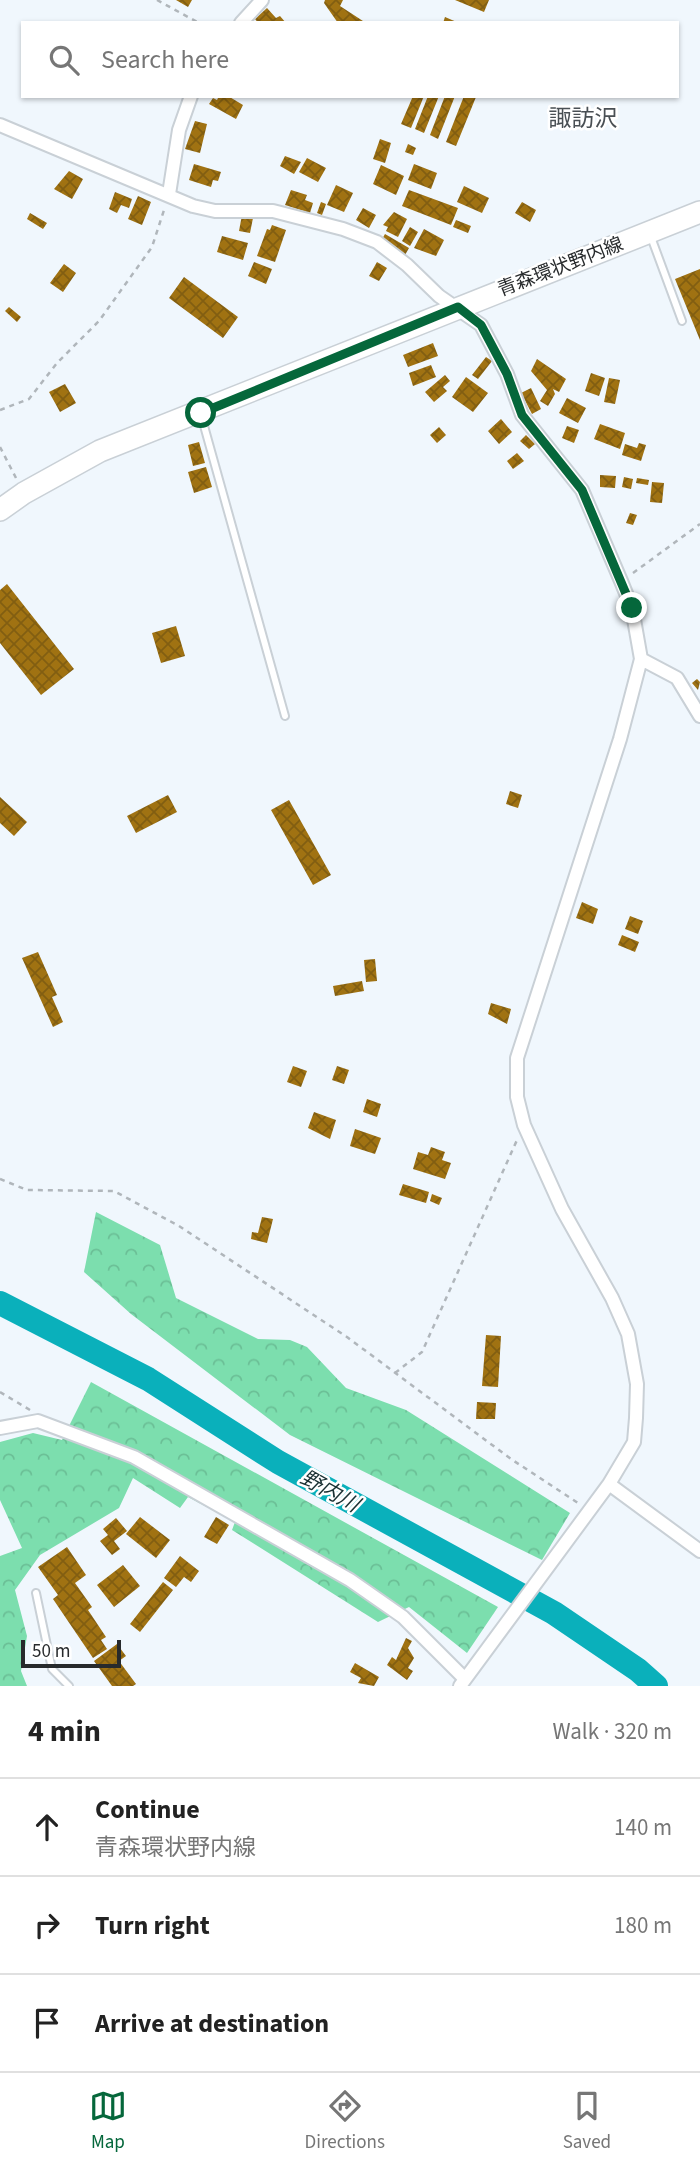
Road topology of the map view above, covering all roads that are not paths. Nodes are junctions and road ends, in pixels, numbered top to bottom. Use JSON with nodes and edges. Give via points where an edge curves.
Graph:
{"nodes":[{"id":1,"x":261,"y":0,"type":"edge"},
{"id":2,"x":243,"y":21,"type":"edge"},
{"id":3,"x":190,"y":98,"type":"edge"},
{"id":4,"x":0,"y":125,"type":"edge"},
{"id":5,"x":169,"y":194,"type":"junction"},
{"id":6,"x":700,"y":212,"type":"edge"},
{"id":7,"x":649,"y":232,"type":"junction"},
{"id":8,"x":458,"y":307,"type":"junction"},
{"id":9,"x":682,"y":321,"type":"dead end"},
{"id":10,"x":201,"y":413,"type":"junction"},
{"id":11,"x":0,"y":510,"type":"edge"},
{"id":12,"x":641,"y":659,"type":"junction"},
{"id":13,"x":285,"y":716,"type":"dead end"},
{"id":14,"x":700,"y":716,"type":"edge"},
{"id":15,"x":0,"y":1428,"type":"edge"},
{"id":16,"x":609,"y":1484,"type":"junction"},
{"id":17,"x":700,"y":1551,"type":"edge"},
{"id":18,"x":36,"y":1593,"type":"dead end"},
{"id":19,"x":463,"y":1682,"type":"edge"},
{"id":20,"x":69,"y":1686,"type":"edge"}],
"edges":[{"from":1,"to":2,"type":"street"},
{"from":3,"to":5,"type":"street","via":[[179,130]]},
{"from":4,"to":5,"type":"street"},
{"from":5,"to":8,"type":"street","via":[[215,211],[273,211],[377,242]]},
{"from":6,"to":7,"type":"main road","name":"青森環状野内線"},
{"from":7,"to":8,"type":"main road","name":"青森環状野内線"},
{"from":7,"to":9,"type":"lane"},
{"from":8,"to":10,"type":"main road","name":"青森環状野内線"},
{"from":8,"to":12,"type":"street","via":[[481,325],[522,415],[582,490],[632,608]]},
{"from":10,"to":11,"type":"main road","name":"青森環状野内線","via":[[100,451]]},
{"from":10,"to":13,"type":"lane"},
{"from":12,"to":14,"type":"street","via":[[677,678]]},
{"from":12,"to":16,"type":"street","via":[[620,739],[517,1058],[517,1097],[524,1125],[562,1209],[612,1298],[635,1361],[634,1442]]},
{"from":15,"to":19,"type":"street","via":[[38,1421],[134,1457],[350,1580],[403,1617]]},
{"from":16,"to":17,"type":"street"},
{"from":16,"to":19,"type":"street"},
{"from":18,"to":20,"type":"lane","via":[[51,1669]]}]}
